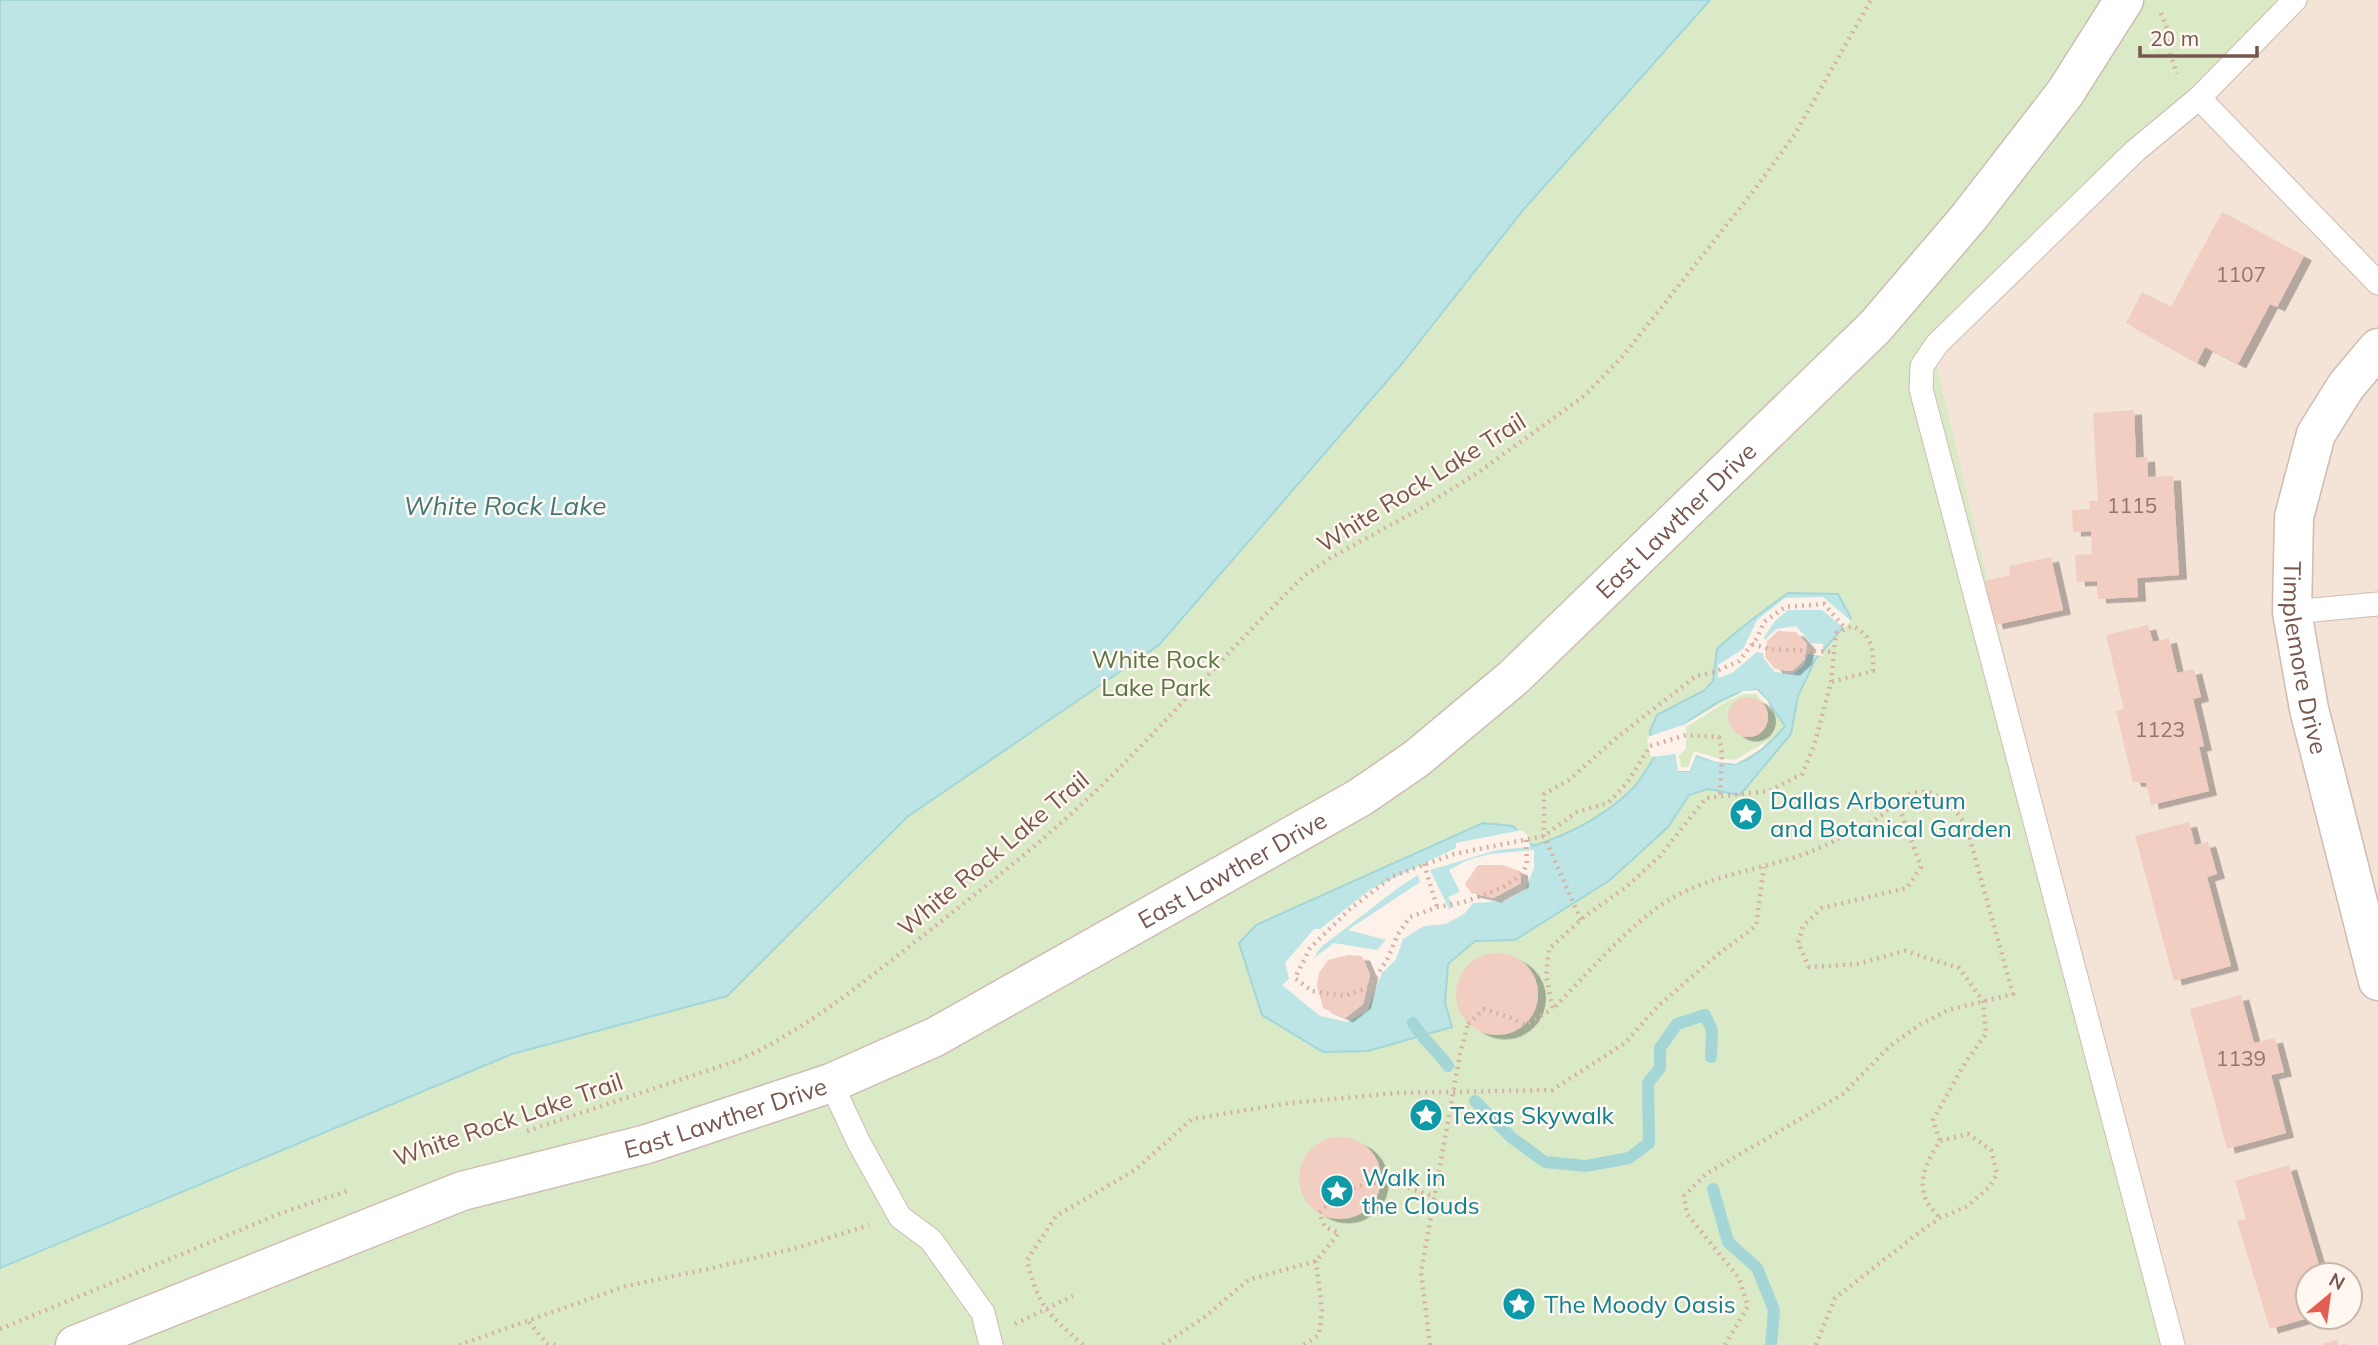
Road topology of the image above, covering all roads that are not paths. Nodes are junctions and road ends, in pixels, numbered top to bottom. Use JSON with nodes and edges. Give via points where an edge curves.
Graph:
{"nodes":[{"id":1,"x":2295,"y":0,"type":"edge"},
{"id":2,"x":2141,"y":4,"type":"edge"},
{"id":3,"x":2199,"y":98,"type":"junction"},
{"id":4,"x":2378,"y":284,"type":"edge"},
{"id":5,"x":2378,"y":348,"type":"edge"},
{"id":6,"x":2378,"y":604,"type":"edge"},
{"id":7,"x":2292,"y":612,"type":"junction"},
{"id":8,"x":2372,"y":933,"type":"edge"},
{"id":9,"x":2378,"y":981,"type":"edge"},
{"id":10,"x":831,"y":1083,"type":"junction"},
{"id":11,"x":989,"y":1339,"type":"edge"},
{"id":12,"x":75,"y":1345,"type":"edge"},
{"id":13,"x":2173,"y":1345,"type":"edge"}],
"edges":[{"from":1,"to":3,"type":"lane"},
{"from":2,"to":10,"type":"street","name":"East Lawther Drive","via":[[1875,327],[1514,677],[1416,760],[1359,798],[1007,998],[935,1037]]},
{"from":3,"to":4,"type":"lane"},
{"from":3,"to":13,"type":"lane","via":[[2134,150],[1937,344],[1922,366],[1921,389]]},
{"from":5,"to":7,"type":"street","name":"Timplemore Drive","via":[[2346,386],[2316,434],[2294,517]]},
{"from":6,"to":7,"type":"lane"},
{"from":7,"to":8,"type":"street","name":"Timplemore Drive","via":[[2309,709]]},
{"from":8,"to":9,"type":"street","name":"Timplemore Drive"},
{"from":10,"to":11,"type":"lane","via":[[900,1217],[931,1240],[983,1313]]},
{"from":10,"to":12,"type":"street","name":"East Lawther Drive","via":[[647,1144],[461,1191]]}]}
